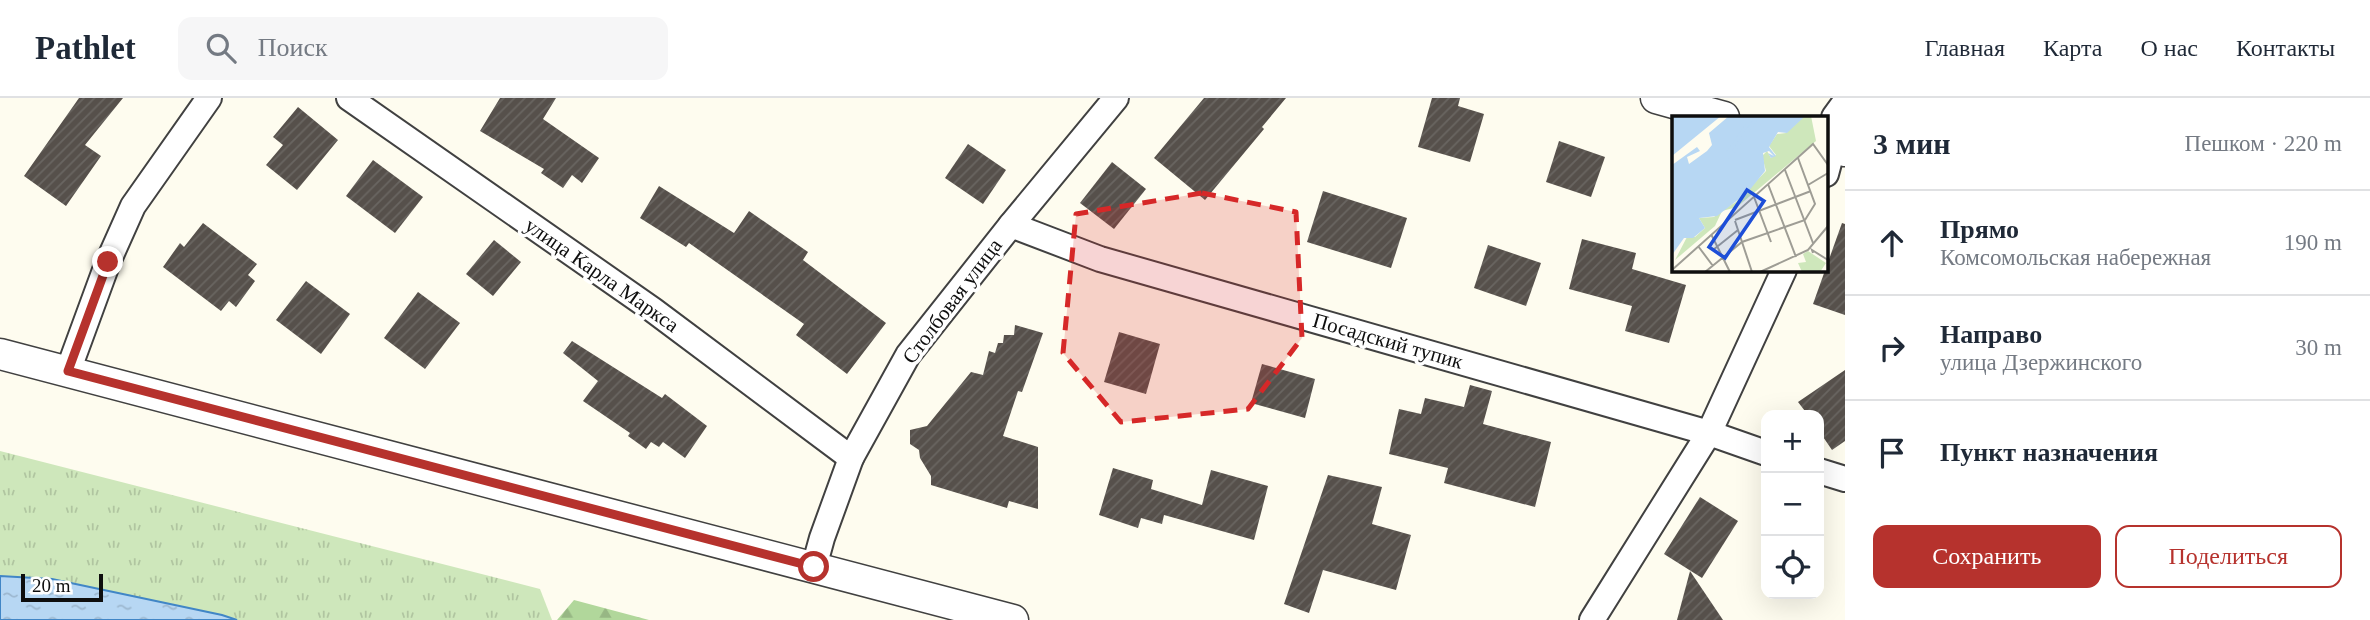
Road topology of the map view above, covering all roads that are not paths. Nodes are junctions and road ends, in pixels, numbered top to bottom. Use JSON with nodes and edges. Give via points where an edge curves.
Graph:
{"nodes":[{"id":1,"x":208,"y":98,"type":"edge"},
{"id":2,"x":349,"y":98,"type":"edge"},
{"id":3,"x":1116,"y":98,"type":"edge"},
{"id":4,"x":1656,"y":98,"type":"edge"},
{"id":5,"x":1845,"y":102,"type":"edge"},
{"id":6,"x":1720,"y":116,"type":"edge"},
{"id":7,"x":1833,"y":155,"type":"edge"},
{"id":8,"x":1011,"y":225,"type":"junction"},
{"id":9,"x":1784,"y":271,"type":"edge"},
{"id":10,"x":0,"y":354,"type":"edge"},
{"id":11,"x":68,"y":371,"type":"junction"},
{"id":12,"x":1709,"y":433,"type":"junction"},
{"id":13,"x":1761,"y":451,"type":"edge"},
{"id":14,"x":851,"y":458,"type":"junction"},
{"id":15,"x":1824,"y":473,"type":"edge"},
{"id":16,"x":1845,"y":480,"type":"edge"},
{"id":17,"x":814,"y":567,"type":"junction"},
{"id":18,"x":1013,"y":620,"type":"edge"},
{"id":19,"x":1592,"y":620,"type":"edge"}],
"edges":[{"from":1,"to":11,"type":"street","via":[[133,206]]},
{"from":2,"to":14,"type":"street","name":"улица Карла Маркса","via":[[653,310]]},
{"from":3,"to":8,"type":"street","name":"Столбовая улица"},
{"from":4,"to":6,"type":"street"},
{"from":5,"to":7,"type":"street","via":[[1834,117]]},
{"from":8,"to":12,"type":"street","name":"Посадский тупик","via":[[1100,259]]},
{"from":8,"to":14,"type":"street","name":"Столбовая улица","via":[[908,355]]},
{"from":9,"to":12,"type":"street"},
{"from":10,"to":11,"type":"street"},
{"from":11,"to":17,"type":"street"},
{"from":12,"to":13,"type":"street","name":"Посадский тупик"},
{"from":12,"to":19,"type":"street"},
{"from":14,"to":17,"type":"street","name":"Столбовая улица"},
{"from":15,"to":16,"type":"street"},
{"from":17,"to":18,"type":"street"}]}
